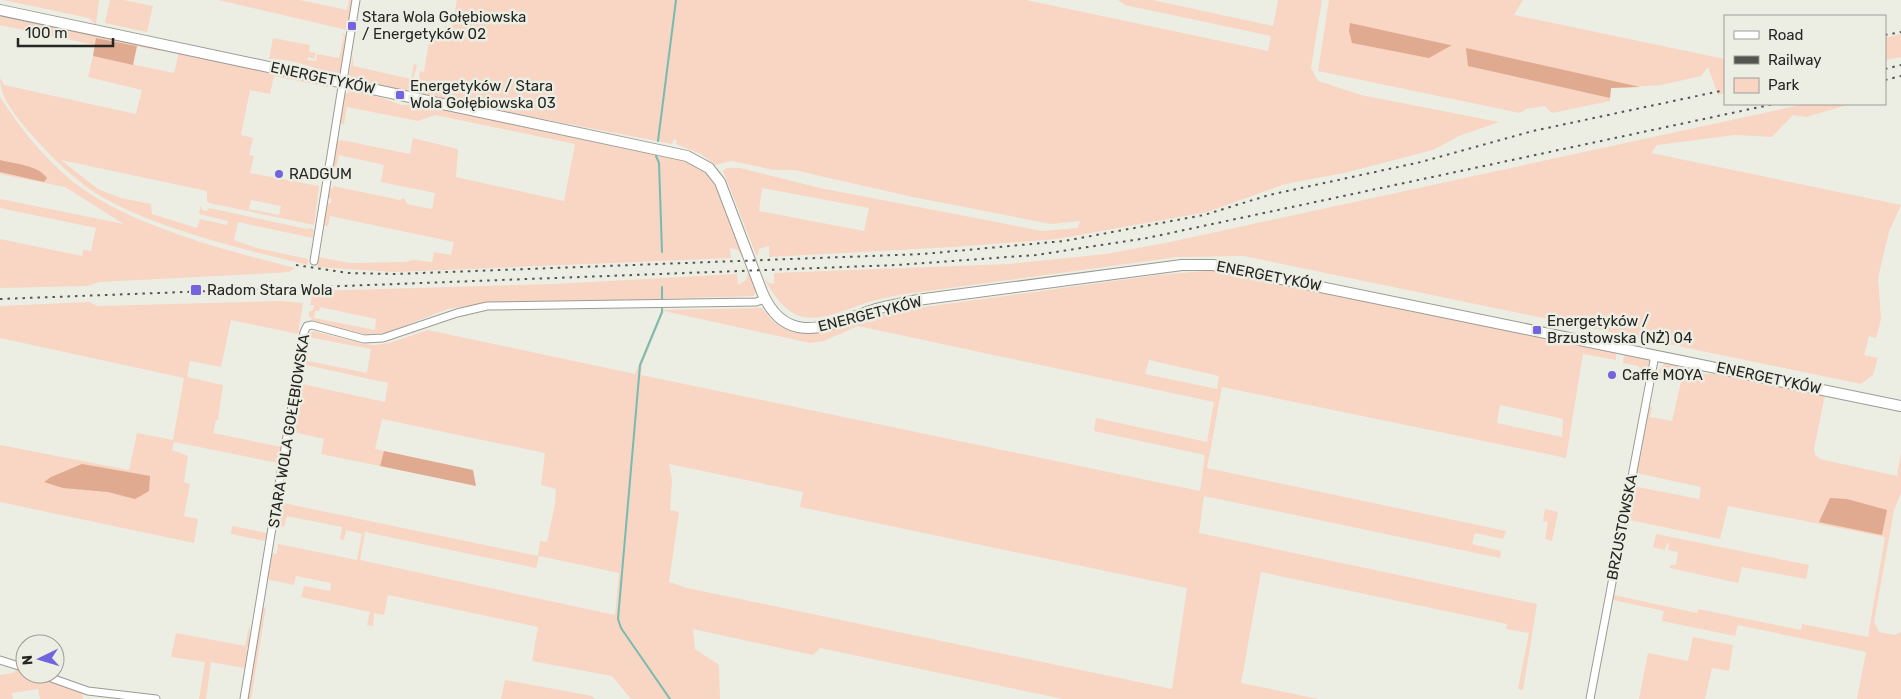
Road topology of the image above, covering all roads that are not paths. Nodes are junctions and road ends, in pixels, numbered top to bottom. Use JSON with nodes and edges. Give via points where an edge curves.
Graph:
{"nodes":[{"id":1,"x":356,"y":0,"type":"edge"},
{"id":2,"x":0,"y":10,"type":"edge"},
{"id":3,"x":342,"y":83,"type":"junction"},
{"id":4,"x":314,"y":261,"type":"dead end"},
{"id":5,"x":765,"y":299,"type":"junction"},
{"id":6,"x":1656,"y":355,"type":"junction"},
{"id":7,"x":1901,"y":406,"type":"edge"},
{"id":8,"x":0,"y":660,"type":"edge"},
{"id":9,"x":15,"y":665,"type":"edge"},
{"id":10,"x":65,"y":683,"type":"edge"},
{"id":11,"x":156,"y":699,"type":"edge"},
{"id":12,"x":244,"y":699,"type":"edge"},
{"id":13,"x":1590,"y":699,"type":"edge"}],
"edges":[{"from":1,"to":3,"type":"street"},
{"from":2,"to":3,"type":"main road","name":"ENERGETYKÓW"},
{"from":3,"to":4,"type":"street"},
{"from":3,"to":5,"type":"main road","name":"ENERGETYKÓW","via":[[667,151],[699,161],[720,182]]},
{"from":5,"to":6,"type":"main road","name":"ENERGETYKÓW","via":[[773,312],[789,324],[810,329],[918,300],[1182,265],[1213,265]]},
{"from":5,"to":12,"type":"street","name":"STARA WOLA GOŁĘBIOWSKA","via":[[756,302],[488,306],[383,338],[370,339],[312,325],[306,327]]},
{"from":6,"to":7,"type":"main road","name":"ENERGETYKÓW"},
{"from":6,"to":13,"type":"street","name":"BRZUSTOWSKA"},
{"from":8,"to":9,"type":"street"},
{"from":10,"to":11,"type":"street","via":[[88,691]]}]}
